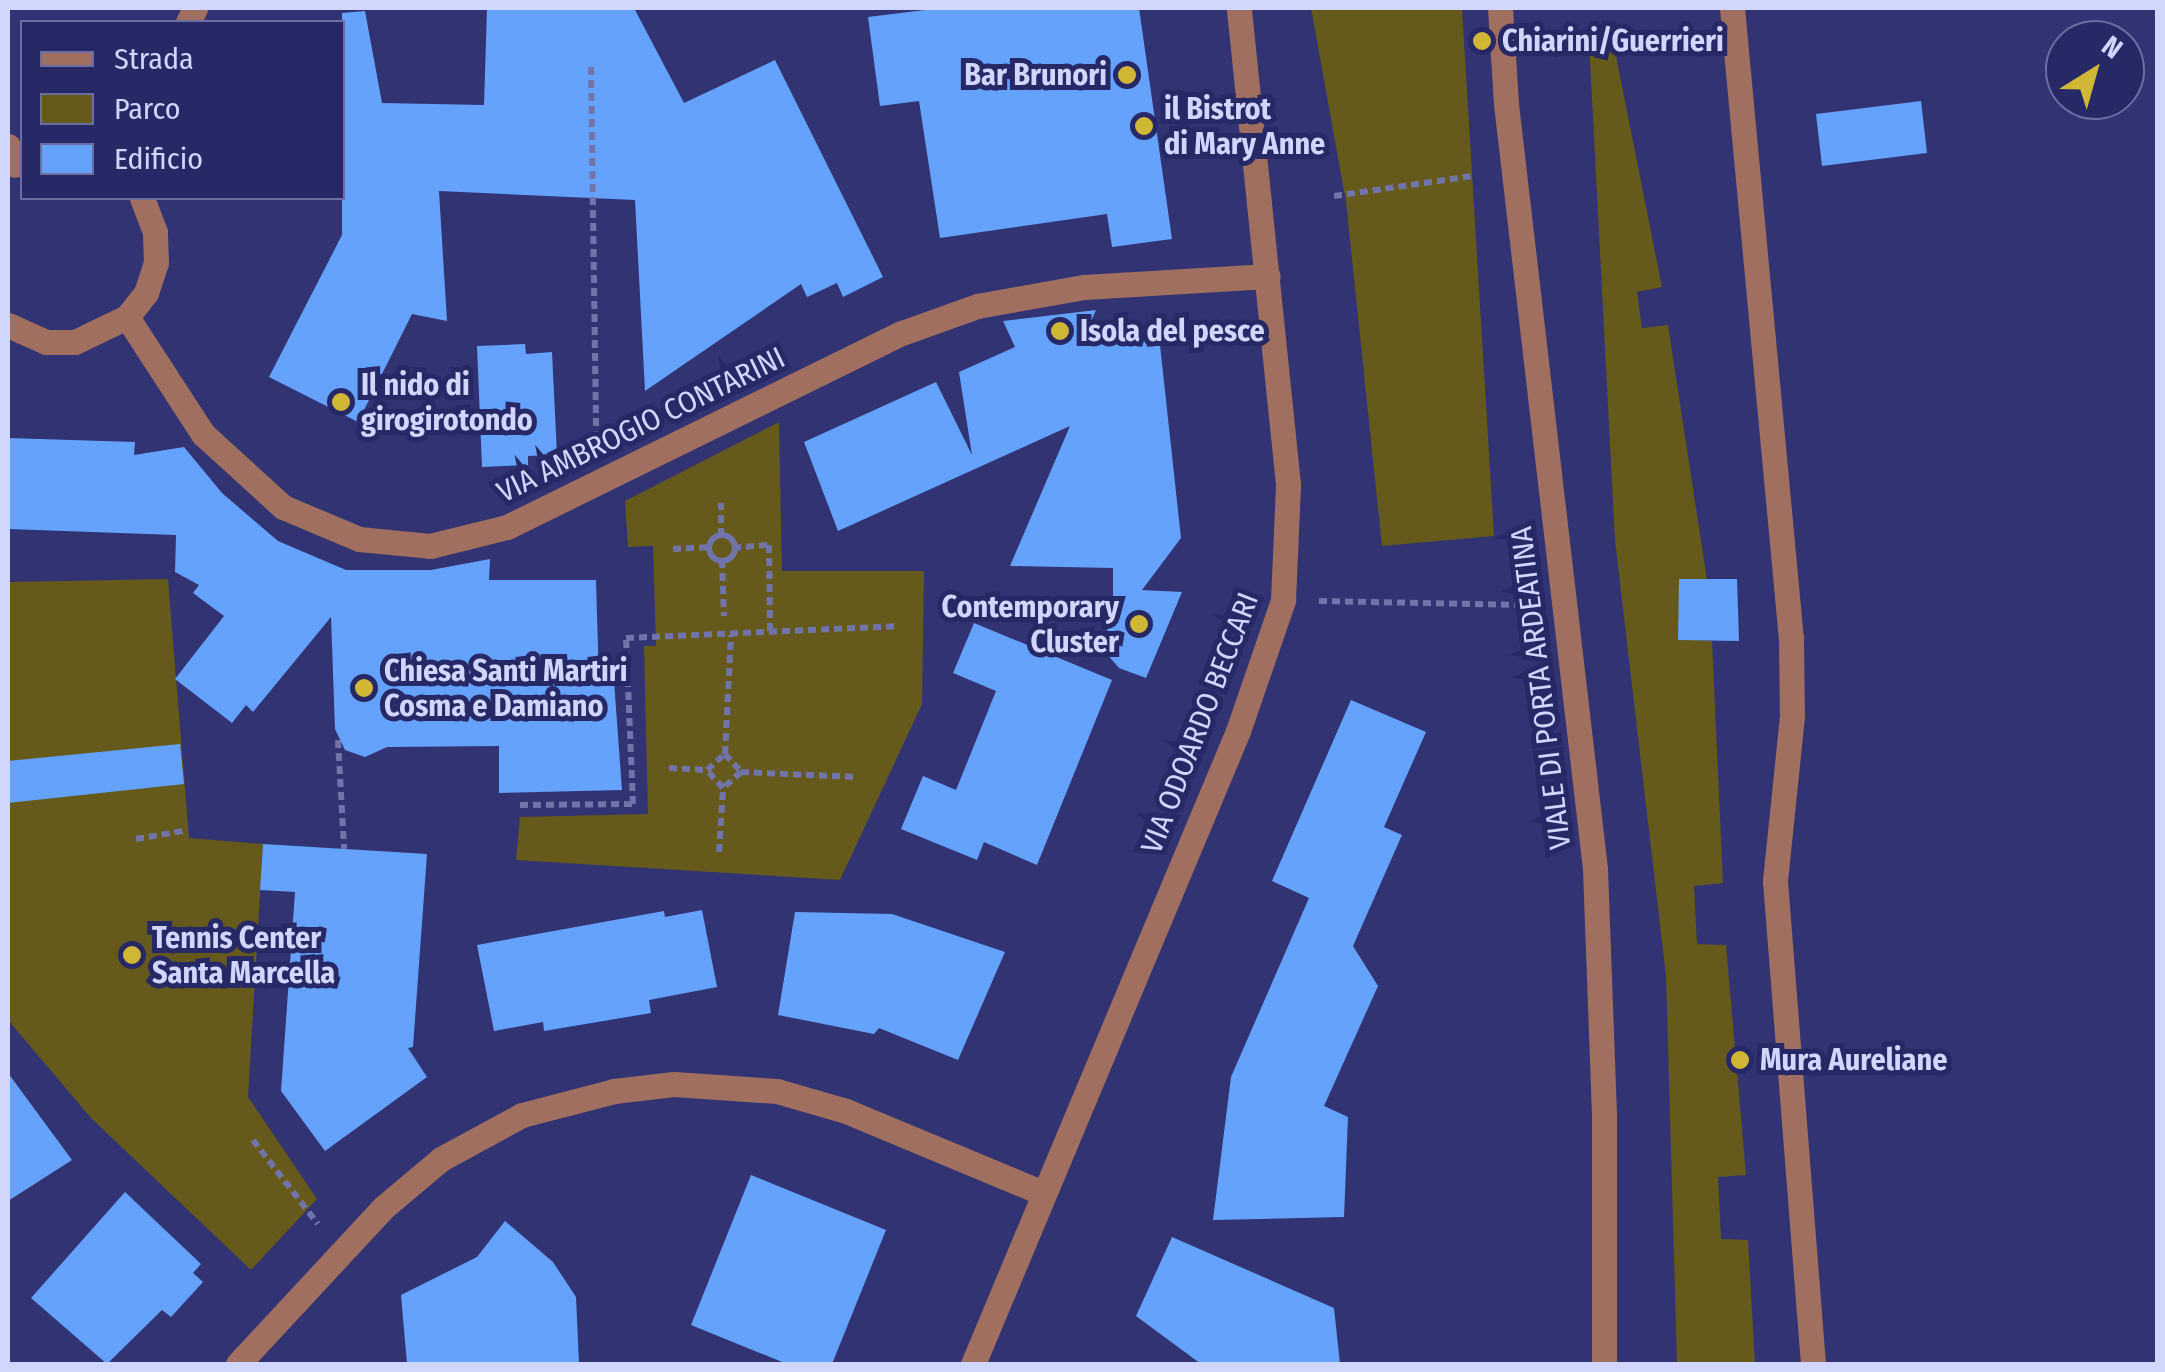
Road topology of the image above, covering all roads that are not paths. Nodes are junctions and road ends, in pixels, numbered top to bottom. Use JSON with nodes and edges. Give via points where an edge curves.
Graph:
{"nodes":[{"id":1,"x":1239,"y":8,"type":"edge"},
{"id":2,"x":1500,"y":8,"type":"edge"},
{"id":3,"x":1732,"y":8,"type":"edge"},
{"id":4,"x":143,"y":200,"type":"edge"},
{"id":5,"x":1268,"y":276,"type":"junction"},
{"id":6,"x":127,"y":317,"type":"junction"},
{"id":7,"x":8,"y":324,"type":"edge"},
{"id":8,"x":1043,"y":1193,"type":"junction"},
{"id":9,"x":238,"y":1364,"type":"edge"},
{"id":10,"x":973,"y":1364,"type":"edge"},
{"id":11,"x":1604,"y":1364,"type":"edge"},
{"id":12,"x":1813,"y":1364,"type":"edge"}],
"edges":[{"from":1,"to":5,"type":"street","name":"VIA ODOARDO BECCARI"},
{"from":2,"to":11,"type":"street","name":"VIALE DI PORTA ARDEATINA","via":[[1600,955]]},
{"from":3,"to":12,"type":"street","via":[[1791,639],[1792,716],[1775,881]]},
{"from":4,"to":6,"type":"street","via":[[155,232],[156,263],[146,293]]},
{"from":5,"to":6,"type":"street","name":"VIA AMBROGIO CONTARINI","via":[[1084,287],[976,306],[902,333],[520,522],[430,546],[359,539],[272,499],[203,434]]},
{"from":5,"to":8,"type":"street","name":"VIA ODOARDO BECCARI","via":[[1290,508],[1283,600],[1238,731]]},
{"from":6,"to":7,"type":"street","via":[[75,342],[46,342]]},
{"from":8,"to":9,"type":"street","via":[[812,1100],[744,1087],[658,1086],[552,1106],[467,1142],[411,1182]]},
{"from":8,"to":10,"type":"street","name":"VIA ODOARDO BECCARI"}]}
